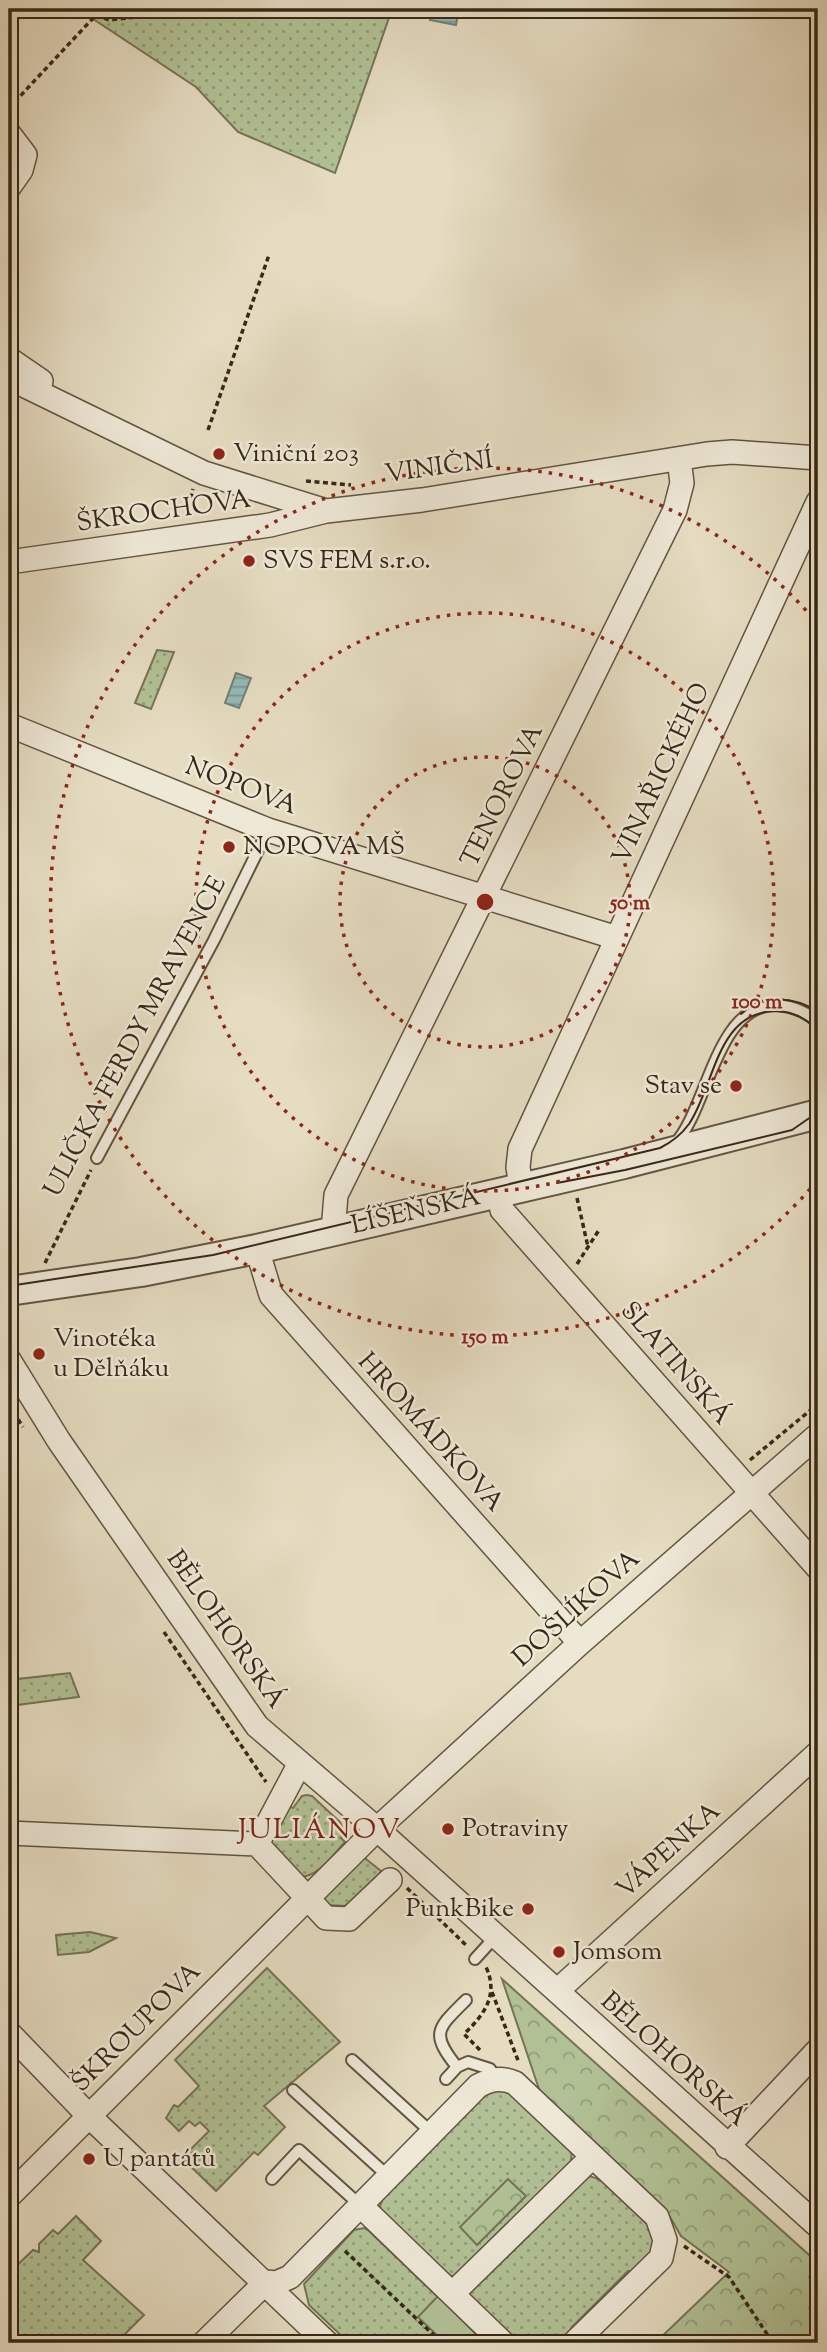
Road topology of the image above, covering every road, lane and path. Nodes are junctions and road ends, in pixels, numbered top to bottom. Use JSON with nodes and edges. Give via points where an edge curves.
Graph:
{"nodes":[{"id":1,"x":146,"y":9,"type":"edge"},
{"id":2,"x":9,"y":108,"type":"edge"},
{"id":3,"x":9,"y":134,"type":"edge"},
{"id":4,"x":9,"y":187,"type":"edge"},
{"id":5,"x":269,"y":255,"type":"dead end"},
{"id":6,"x":9,"y":359,"type":"edge"},
{"id":7,"x":9,"y":378,"type":"edge"},
{"id":8,"x":41,"y":394,"type":"junction"},
{"id":9,"x":208,"y":430,"type":"dead end"},
{"id":10,"x":818,"y":458,"type":"edge"},
{"id":11,"x":679,"y":459,"type":"junction"},
{"id":12,"x":300,"y":480,"type":"dead end"},
{"id":13,"x":193,"y":486,"type":"dead end"},
{"id":14,"x":356,"y":486,"type":"dead end"},
{"id":15,"x":818,"y":502,"type":"edge"},
{"id":16,"x":326,"y":511,"type":"junction"},
{"id":17,"x":185,"y":522,"type":"dead end"},
{"id":18,"x":9,"y":562,"type":"edge"},
{"id":19,"x":9,"y":725,"type":"edge"},
{"id":20,"x":268,"y":830,"type":"junction"},
{"id":21,"x":486,"y":895,"type":"junction"},
{"id":22,"x":617,"y":938,"type":"junction"},
{"id":23,"x":818,"y":1022,"type":"edge"},
{"id":24,"x":818,"y":1114,"type":"edge"},
{"id":25,"x":664,"y":1153,"type":"junction"},
{"id":26,"x":97,"y":1158,"type":"joint"},
{"id":27,"x":510,"y":1190,"type":"junction"},
{"id":28,"x":576,"y":1192,"type":"dead end"},
{"id":29,"x":599,"y":1230,"type":"dead end"},
{"id":30,"x":333,"y":1231,"type":"junction"},
{"id":31,"x":588,"y":1247,"type":"junction"},
{"id":32,"x":257,"y":1249,"type":"junction"},
{"id":33,"x":43,"y":1266,"type":"dead end"},
{"id":34,"x":573,"y":1269,"type":"dead end"},
{"id":35,"x":9,"y":1291,"type":"edge"},
{"id":36,"x":9,"y":1360,"type":"edge"},
{"id":37,"x":818,"y":1404,"type":"edge"},
{"id":38,"x":818,"y":1435,"type":"edge"},
{"id":39,"x":744,"y":1484,"type":"junction"},
{"id":40,"x":818,"y":1568,"type":"edge"},
{"id":41,"x":580,"y":1643,"type":"junction"},
{"id":42,"x":818,"y":1753,"type":"edge"},
{"id":43,"x":299,"y":1765,"type":"junction"},
{"id":44,"x":377,"y":1829,"type":"junction"},
{"id":45,"x":9,"y":1833,"type":"edge"},
{"id":46,"x":257,"y":1844,"type":"junction"},
{"id":47,"x":396,"y":1883,"type":"joint"},
{"id":48,"x":305,"y":1899,"type":"junction"},
{"id":49,"x":495,"y":1937,"type":"junction"},
{"id":50,"x":476,"y":1957,"type":"junction"},
{"id":51,"x":491,"y":1991,"type":"junction"},
{"id":52,"x":557,"y":1991,"type":"junction"},
{"id":53,"x":466,"y":2000,"type":"dead end"},
{"id":54,"x":9,"y":2033,"type":"edge"},
{"id":55,"x":818,"y":2050,"type":"edge"},
{"id":56,"x":352,"y":2060,"type":"dead end"},
{"id":57,"x":520,"y":2065,"type":"dead end"},
{"id":58,"x":457,"y":2067,"type":"junction"},
{"id":59,"x":493,"y":2069,"type":"junction"},
{"id":60,"x":446,"y":2079,"type":"dead end"},
{"id":61,"x":293,"y":2090,"type":"dead end"},
{"id":62,"x":89,"y":2116,"type":"junction"},
{"id":63,"x":432,"y":2133,"type":"junction"},
{"id":64,"x":727,"y":2147,"type":"junction"},
{"id":65,"x":591,"y":2158,"type":"junction"},
{"id":66,"x":389,"y":2177,"type":"junction"},
{"id":67,"x":272,"y":2179,"type":"dead end"},
{"id":68,"x":9,"y":2196,"type":"edge"},
{"id":69,"x":361,"y":2206,"type":"junction"},
{"id":70,"x":818,"y":2226,"type":"edge"},
{"id":71,"x":666,"y":2240,"type":"junction"},
{"id":72,"x":337,"y":2244,"type":"dead end"},
{"id":73,"x":265,"y":2282,"type":"junction"},
{"id":74,"x":453,"y":2293,"type":"junction"},
{"id":75,"x":204,"y":2343,"type":"edge"},
{"id":76,"x":327,"y":2343,"type":"edge"},
{"id":77,"x":442,"y":2343,"type":"edge"},
{"id":78,"x":503,"y":2343,"type":"edge"},
{"id":79,"x":574,"y":2343,"type":"edge"},
{"id":80,"x":773,"y":2343,"type":"edge"}],
"edges":[{"from":1,"to":2,"type":"path","via":[[146,16],[109,20],[96,15]]},
{"from":3,"to":4,"type":"street","via":[[23,149],[25,161]]},
{"from":5,"to":9,"type":"path"},
{"from":6,"to":8,"type":"street","via":[[41,381]]},
{"from":7,"to":8,"type":"street","name":"VINIČNÍ"},
{"from":8,"to":16,"type":"street","name":"VINIČNÍ","via":[[204,473]]},
{"from":10,"to":11,"type":"street","name":"VINIČNÍ","via":[[732,452]]},
{"from":11,"to":16,"type":"street","name":"VINIČNÍ"},
{"from":11,"to":21,"type":"street","name":"TENOROVA","via":[[682,483],[675,510]]},
{"from":12,"to":14,"type":"path"},
{"from":13,"to":17,"type":"path"},
{"from":15,"to":22,"type":"street","name":"VINAŘICKÉHO"},
{"from":16,"to":18,"type":"street","name":"ŠKROCHOVA","via":[[270,525]]},
{"from":19,"to":20,"type":"street","name":"NOPOVA"},
{"from":20,"to":21,"type":"street","name":"NOPOVA"},
{"from":20,"to":26,"type":"lane","name":"ULIČKA FERDY MRAVENCE"},
{"from":21,"to":22,"type":"street","name":"NOPOVA"},
{"from":21,"to":30,"type":"street","name":"TENOROVA","via":[[336,1195]]},
{"from":22,"to":27,"type":"street","name":"VINAŘICKÉHO","via":[[520,1149]]},
{"from":23,"to":25,"type":"lane","via":[[779,1005],[744,1017],[730,1032],[683,1134]]},
{"from":24,"to":25,"type":"street","name":"LÍŠEŇSKÁ"},
{"from":25,"to":27,"type":"street","name":"LÍŠEŇSKÁ"},
{"from":26,"to":33,"type":"path","name":"ULIČKA FERDY MRAVENCE"},
{"from":27,"to":30,"type":"street","name":"LÍŠEŇSKÁ"},
{"from":27,"to":39,"type":"street","name":"SLATINSKÁ","via":[[502,1210]]},
{"from":28,"to":31,"type":"path"},
{"from":29,"to":31,"type":"path"},
{"from":30,"to":32,"type":"street","name":"LÍŠEŇSKÁ"},
{"from":31,"to":34,"type":"path"},
{"from":32,"to":35,"type":"street","name":"LÍŠEŇSKÁ"},
{"from":32,"to":41,"type":"street","name":"HROMÁDKOVA","via":[[271,1295]]},
{"from":36,"to":43,"type":"street","name":"BĚLOHORSKÁ","via":[[59,1441],[257,1726]]},
{"from":37,"to":39,"type":"path","via":[[748,1461]]},
{"from":38,"to":39,"type":"street","name":"DOŠLÍKOVA"},
{"from":39,"to":40,"type":"street","name":"SLATINSKÁ"},
{"from":39,"to":41,"type":"street","name":"DOŠLÍKOVA"},
{"from":41,"to":44,"type":"street","name":"DOŠLÍKOVA"},
{"from":42,"to":52,"type":"street","name":"VÁPENKA"},
{"from":43,"to":44,"type":"street","name":"BĚLOHORSKÁ"},
{"from":43,"to":46,"type":"street"},
{"from":44,"to":48,"type":"street","name":"ŠKROUPOVA"},
{"from":44,"to":49,"type":"street","name":"BĚLOHORSKÁ"},
{"from":45,"to":46,"type":"street"},
{"from":46,"to":48,"type":"street"},
{"from":47,"to":48,"type":"street","via":[[349,1919],[326,1918]]},
{"from":47,"to":50,"type":"path"},
{"from":48,"to":62,"type":"street","name":"ŠKROUPOVA"},
{"from":49,"to":50,"type":"lane"},
{"from":49,"to":52,"type":"street","name":"BĚLOHORSKÁ"},
{"from":50,"to":51,"type":"path","via":[[489,1973]]},
{"from":51,"to":57,"type":"path"},
{"from":51,"to":59,"type":"path","via":[[486,2011],[464,2034]]},
{"from":52,"to":64,"type":"street","name":"BĚLOHORSKÁ"},
{"from":53,"to":58,"type":"lane","via":[[438,2034],[440,2045]]},
{"from":54,"to":62,"type":"street"},
{"from":55,"to":64,"type":"street"},
{"from":56,"to":63,"type":"lane"},
{"from":58,"to":59,"type":"lane","via":[[468,2062]]},
{"from":58,"to":60,"type":"lane"},
{"from":59,"to":63,"type":"street"},
{"from":59,"to":65,"type":"street","via":[[515,2083]]},
{"from":61,"to":66,"type":"lane"},
{"from":62,"to":68,"type":"street","name":"ŠKROUPOVA"},
{"from":62,"to":73,"type":"street"},
{"from":63,"to":66,"type":"street"},
{"from":64,"to":70,"type":"street","name":"BĚLOHORSKÁ"},
{"from":65,"to":71,"type":"street","via":[[657,2217]]},
{"from":65,"to":74,"type":"street"},
{"from":66,"to":69,"type":"street"},
{"from":67,"to":69,"type":"lane","via":[[299,2150]]},
{"from":69,"to":73,"type":"street","via":[[290,2277]]},
{"from":69,"to":74,"type":"street"},
{"from":71,"to":79,"type":"street","via":[[661,2258]]},
{"from":71,"to":80,"type":"path","via":[[705,2258],[729,2277]]},
{"from":72,"to":77,"type":"path"},
{"from":73,"to":75,"type":"street"},
{"from":73,"to":76,"type":"street"},
{"from":74,"to":78,"type":"street"}]}
